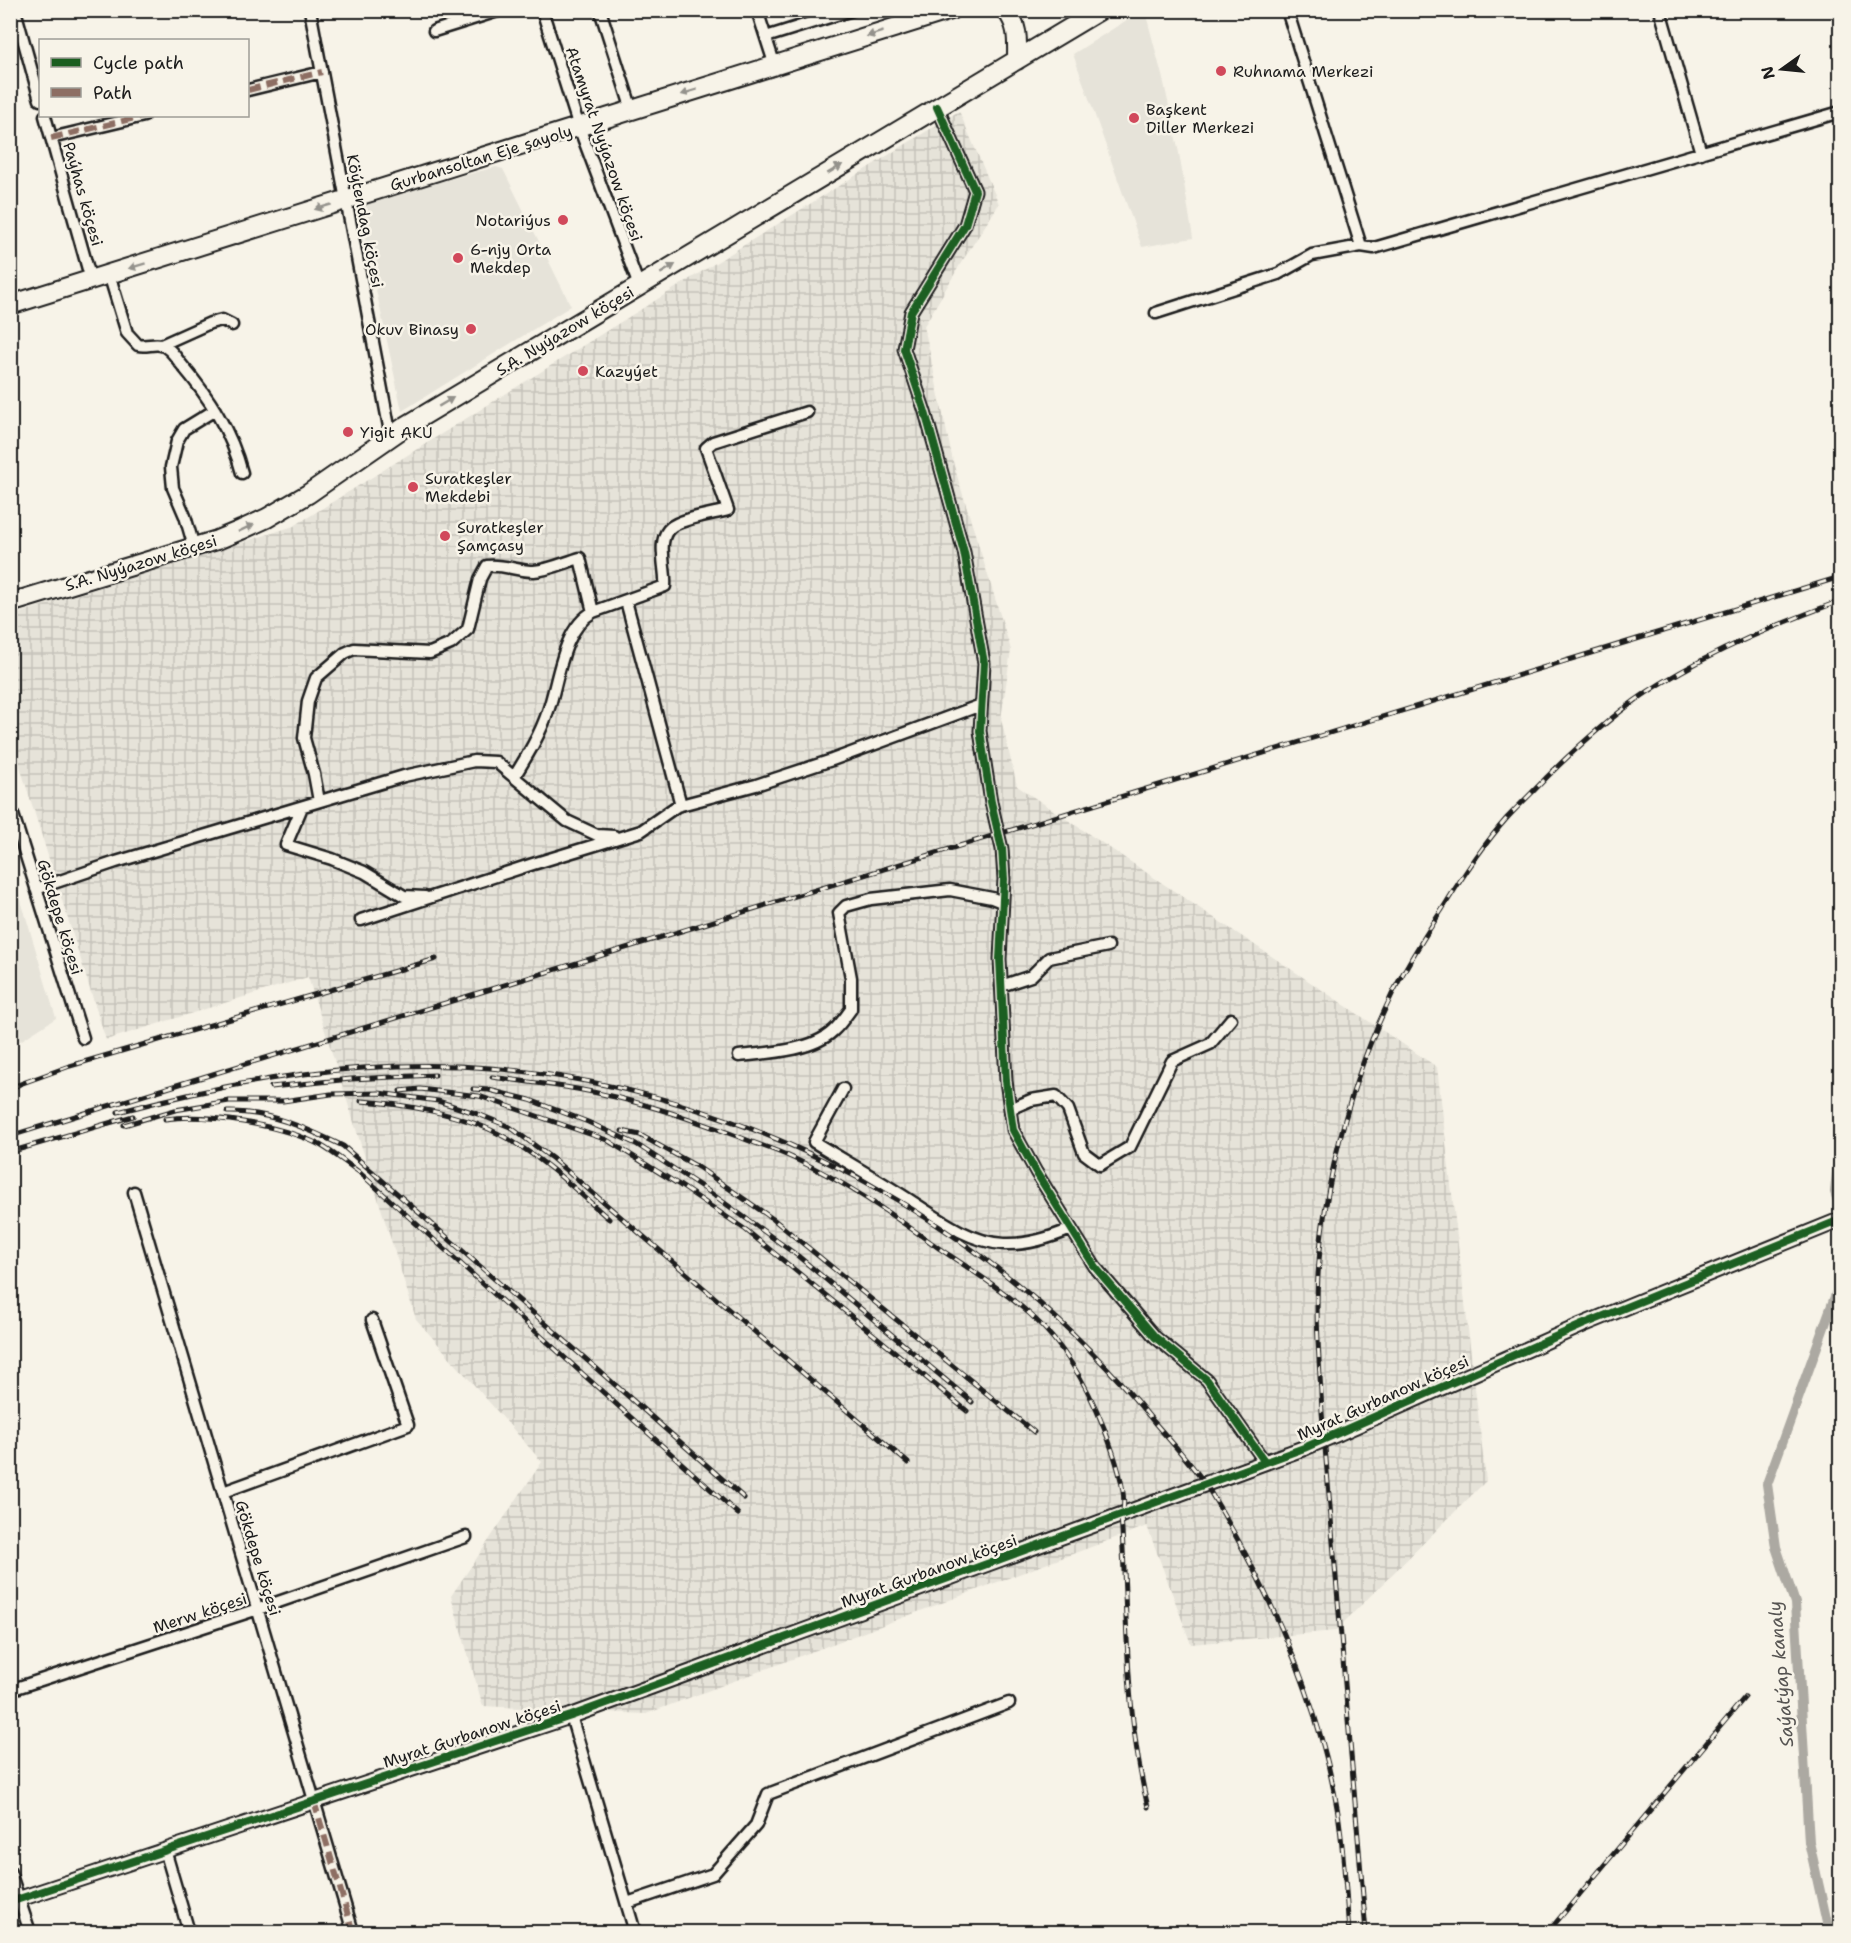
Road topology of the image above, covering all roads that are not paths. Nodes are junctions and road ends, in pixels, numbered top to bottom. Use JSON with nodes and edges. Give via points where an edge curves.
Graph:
{"nodes":[{"id":1,"x":15,"y":10,"type":"edge"},
{"id":2,"x":310,"y":10,"type":"edge"},
{"id":3,"x":501,"y":10,"type":"edge"},
{"id":4,"x":543,"y":10,"type":"edge"},
{"id":5,"x":600,"y":10,"type":"edge"},
{"id":6,"x":757,"y":10,"type":"edge"},
{"id":7,"x":852,"y":10,"type":"edge"},
{"id":8,"x":951,"y":10,"type":"edge"},
{"id":9,"x":1006,"y":10,"type":"edge"},
{"id":10,"x":1100,"y":10,"type":"edge"},
{"id":11,"x":1287,"y":10,"type":"edge"},
{"id":12,"x":1660,"y":10,"type":"edge"},
{"id":13,"x":10,"y":12,"type":"edge"},
{"id":14,"x":434,"y":31,"type":"dead end"},
{"id":15,"x":766,"y":37,"type":"junction"},
{"id":16,"x":1017,"y":60,"type":"junction"},
{"id":17,"x":775,"y":66,"type":"junction"},
{"id":18,"x":322,"y":72,"type":"junction"},
{"id":19,"x":249,"y":90,"type":"edge"},
{"id":20,"x":39,"y":96,"type":"edge"},
{"id":21,"x":937,"y":107,"type":"junction"},
{"id":22,"x":632,"y":110,"type":"junction"},
{"id":23,"x":1840,"y":112,"type":"edge"},
{"id":24,"x":45,"y":117,"type":"edge"},
{"id":25,"x":140,"y":117,"type":"edge"},
{"id":26,"x":579,"y":127,"type":"junction"},
{"id":27,"x":51,"y":138,"type":"junction"},
{"id":28,"x":1701,"y":153,"type":"junction"},
{"id":29,"x":346,"y":200,"type":"junction"},
{"id":30,"x":1360,"y":246,"type":"junction"},
{"id":31,"x":100,"y":277,"type":"junction"},
{"id":32,"x":639,"y":286,"type":"junction"},
{"id":33,"x":10,"y":305,"type":"edge"},
{"id":34,"x":1156,"y":313,"type":"dead end"},
{"id":35,"x":232,"y":325,"type":"dead end"},
{"id":36,"x":161,"y":345,"type":"junction"},
{"id":37,"x":215,"y":410,"type":"junction"},
{"id":38,"x":807,"y":412,"type":"dead end"},
{"id":39,"x":391,"y":436,"type":"junction"},
{"id":40,"x":242,"y":473,"type":"dead end"},
{"id":41,"x":194,"y":547,"type":"junction"},
{"id":42,"x":626,"y":601,"type":"junction"},
{"id":43,"x":10,"y":603,"type":"edge"},
{"id":44,"x":593,"y":612,"type":"junction"},
{"id":45,"x":981,"y":705,"type":"junction"},
{"id":46,"x":514,"y":777,"type":"junction"},
{"id":47,"x":319,"y":801,"type":"junction"},
{"id":48,"x":10,"y":805,"type":"edge"},
{"id":49,"x":681,"y":805,"type":"junction"},
{"id":50,"x":302,"y":807,"type":"junction"},
{"id":51,"x":621,"y":837,"type":"junction"},
{"id":52,"x":36,"y":889,"type":"junction"},
{"id":53,"x":432,"y":897,"type":"junction"},
{"id":54,"x":1002,"y":902,"type":"junction"},
{"id":55,"x":362,"y":921,"type":"dead end"},
{"id":56,"x":1108,"y":946,"type":"dead end"},
{"id":57,"x":1001,"y":986,"type":"junction"},
{"id":58,"x":1231,"y":1019,"type":"dead end"},
{"id":59,"x":83,"y":1038,"type":"dead end"},
{"id":60,"x":739,"y":1056,"type":"dead end"},
{"id":61,"x":843,"y":1089,"type":"dead end"},
{"id":62,"x":1010,"y":1109,"type":"junction"},
{"id":63,"x":134,"y":1191,"type":"dead end"},
{"id":64,"x":1839,"y":1221,"type":"edge"},
{"id":65,"x":1071,"y":1229,"type":"junction"},
{"id":66,"x":372,"y":1320,"type":"dead end"},
{"id":67,"x":1265,"y":1461,"type":"junction"},
{"id":68,"x":223,"y":1492,"type":"junction"},
{"id":69,"x":466,"y":1537,"type":"dead end"},
{"id":70,"x":258,"y":1609,"type":"junction"},
{"id":71,"x":10,"y":1690,"type":"edge"},
{"id":72,"x":1009,"y":1703,"type":"dead end"},
{"id":73,"x":571,"y":1716,"type":"junction"},
{"id":74,"x":314,"y":1800,"type":"junction"},
{"id":75,"x":165,"y":1850,"type":"junction"},
{"id":76,"x":10,"y":1872,"type":"edge"},
{"id":77,"x":15,"y":1900,"type":"edge"},
{"id":78,"x":627,"y":1903,"type":"junction"},
{"id":79,"x":30,"y":1932,"type":"edge"},
{"id":80,"x":189,"y":1932,"type":"edge"},
{"id":81,"x":353,"y":1932,"type":"edge"},
{"id":82,"x":636,"y":1932,"type":"edge"}],
"edges":[{"from":1,"to":13,"type":"street"},
{"from":1,"to":20,"type":"street"},
{"from":2,"to":18,"type":"street","name":"Köýtendag köçesi"},
{"from":3,"to":14,"type":"street"},
{"from":4,"to":26,"type":"street","name":"Atamyrat Nyýazow köçesi"},
{"from":5,"to":22,"type":"street"},
{"from":6,"to":15,"type":"street"},
{"from":7,"to":15,"type":"street"},
{"from":8,"to":17,"type":"main road","name":"Gurbansoltan Eje şayoly","one_way":true},
{"from":9,"to":16,"type":"main road","via":[[1014,20],[1018,36]]},
{"from":10,"to":16,"type":"main road","name":"S.A. Nyýazow köçesi"},
{"from":11,"to":30,"type":"street"},
{"from":12,"to":28,"type":"street"},
{"from":15,"to":17,"type":"street"},
{"from":16,"to":21,"type":"main road","name":"S.A. Nyýazow köçesi"},
{"from":17,"to":22,"type":"main road","name":"Gurbansoltan Eje şayoly","one_way":true},
{"from":18,"to":19,"type":"street"},
{"from":18,"to":29,"type":"street","name":"Köýtendag köçesi"},
{"from":32,"to":21,"type":"main road","name":"S.A. Nyýazow köçesi","one_way":true},
{"from":21,"to":45,"type":"street","via":[[975,190],[965,225],[911,312],[904,349],[964,552],[984,663]]},
{"from":22,"to":26,"type":"main road","name":"Gurbansoltan Eje şayoly"},
{"from":23,"to":28,"type":"street"},
{"from":24,"to":27,"type":"street","name":"Paýhas köçesi"},
{"from":25,"to":27,"type":"street"},
{"from":26,"to":29,"type":"main road","name":"Gurbansoltan Eje şayoly"},
{"from":26,"to":32,"type":"street","name":"Atamyrat Nyýazow köçesi"},
{"from":27,"to":31,"type":"street","name":"Paýhas köçesi"},
{"from":28,"to":30,"type":"street","via":[[1374,249]]},
{"from":29,"to":31,"type":"main road","name":"Gurbansoltan Eje şayoly","one_way":true},
{"from":29,"to":39,"type":"street","name":"Köýtendag köçesi"},
{"from":30,"to":34,"type":"street","via":[[1312,255],[1278,274]]},
{"from":31,"to":33,"type":"main road","name":"Gurbansoltan Eje şayoly"},
{"from":31,"to":36,"type":"street","name":"Paýhas köçesi","via":[[132,340],[143,346]]},
{"from":39,"to":32,"type":"main road","name":"S.A. Nyýazow köçesi","one_way":true},
{"from":35,"to":36,"type":"street","via":[[222,320],[210,322]]},
{"from":36,"to":37,"type":"street","via":[[195,381]]},
{"from":37,"to":40,"type":"street","via":[[236,450]]},
{"from":37,"to":41,"type":"street","via":[[184,429],[171,467],[173,488]]},
{"from":38,"to":42,"type":"street","via":[[713,442],[706,448],[728,510],[670,528],[664,538],[665,586]]},
{"from":41,"to":39,"type":"main road","name":"S.A. Nyýazow köçesi","one_way":true,"via":[[267,518]]},
{"from":41,"to":43,"type":"main road","name":"S.A. Nyýazow köçesi"},
{"from":42,"to":44,"type":"street"},
{"from":42,"to":49,"type":"street"},
{"from":44,"to":46,"type":"street","via":[[582,618],[564,654],[549,710]]},
{"from":44,"to":47,"type":"street","via":[[580,558],[536,571],[487,566],[468,629],[451,644],[430,653],[354,649],[345,653],[316,678],[308,701],[304,738]]},
{"from":45,"to":49,"type":"street","via":[[811,767]]},
{"from":45,"to":54,"type":"street","via":[[980,731],[1002,849]]},
{"from":46,"to":47,"type":"street","via":[[496,762],[474,761]]},
{"from":46,"to":51,"type":"street","via":[[567,821],[597,835]]},
{"from":47,"to":50,"type":"street"},
{"from":48,"to":52,"type":"street","name":"Gökdepe köçesi"},
{"from":49,"to":51,"type":"street","via":[[641,831]]},
{"from":50,"to":52,"type":"street"},
{"from":50,"to":53,"type":"street","via":[[286,844],[364,872],[404,896]]},
{"from":51,"to":53,"type":"street"},
{"from":52,"to":59,"type":"street","name":"Gökdepe köçesi"},
{"from":53,"to":55,"type":"street"},
{"from":54,"to":57,"type":"street"},
{"from":54,"to":60,"type":"street","via":[[950,890],[871,898],[846,906],[839,913],[851,978],[851,1010],[832,1032],[815,1042]]},
{"from":56,"to":57,"type":"street","via":[[1049,958],[1031,976]]},
{"from":57,"to":62,"type":"street"},
{"from":58,"to":62,"type":"street","via":[[1210,1044],[1172,1061],[1130,1147],[1100,1165],[1084,1153],[1068,1109],[1056,1096]]},
{"from":61,"to":65,"type":"street","via":[[814,1142],[977,1239],[1023,1243]]},
{"from":62,"to":65,"type":"street","via":[[1013,1130]]},
{"from":63,"to":68,"type":"street","name":"Gökdepe köçesi"},
{"from":64,"to":67,"type":"street","name":"Myrat Gurbanow köçesi","bridge":true,"via":[[1582,1325],[1339,1433]]},
{"from":65,"to":67,"type":"street","via":[[1095,1267],[1155,1337],[1208,1380]]},
{"from":66,"to":68,"type":"street","via":[[408,1425]]},
{"from":67,"to":73,"type":"street","name":"Myrat Gurbanow köçesi"},
{"from":68,"to":70,"type":"street","name":"Gökdepe köçesi"},
{"from":69,"to":70,"type":"street","name":"Merw köçesi"},
{"from":70,"to":71,"type":"street","name":"Merw köçesi"},
{"from":70,"to":74,"type":"street","name":"Gökdepe köçesi"},
{"from":72,"to":78,"type":"street","via":[[768,1794],[756,1825],[713,1874]]},
{"from":73,"to":74,"type":"street","name":"Myrat Gurbanow köçesi"},
{"from":73,"to":78,"type":"street"},
{"from":74,"to":75,"type":"street","name":"Myrat Gurbanow köçesi"},
{"from":74,"to":81,"type":"street","name":"Gökdepe köçesi"},
{"from":75,"to":77,"type":"street","name":"Myrat Gurbanow köçesi"},
{"from":75,"to":80,"type":"street"},
{"from":76,"to":77,"type":"street"},
{"from":77,"to":79,"type":"street"},
{"from":78,"to":82,"type":"street"}]}
